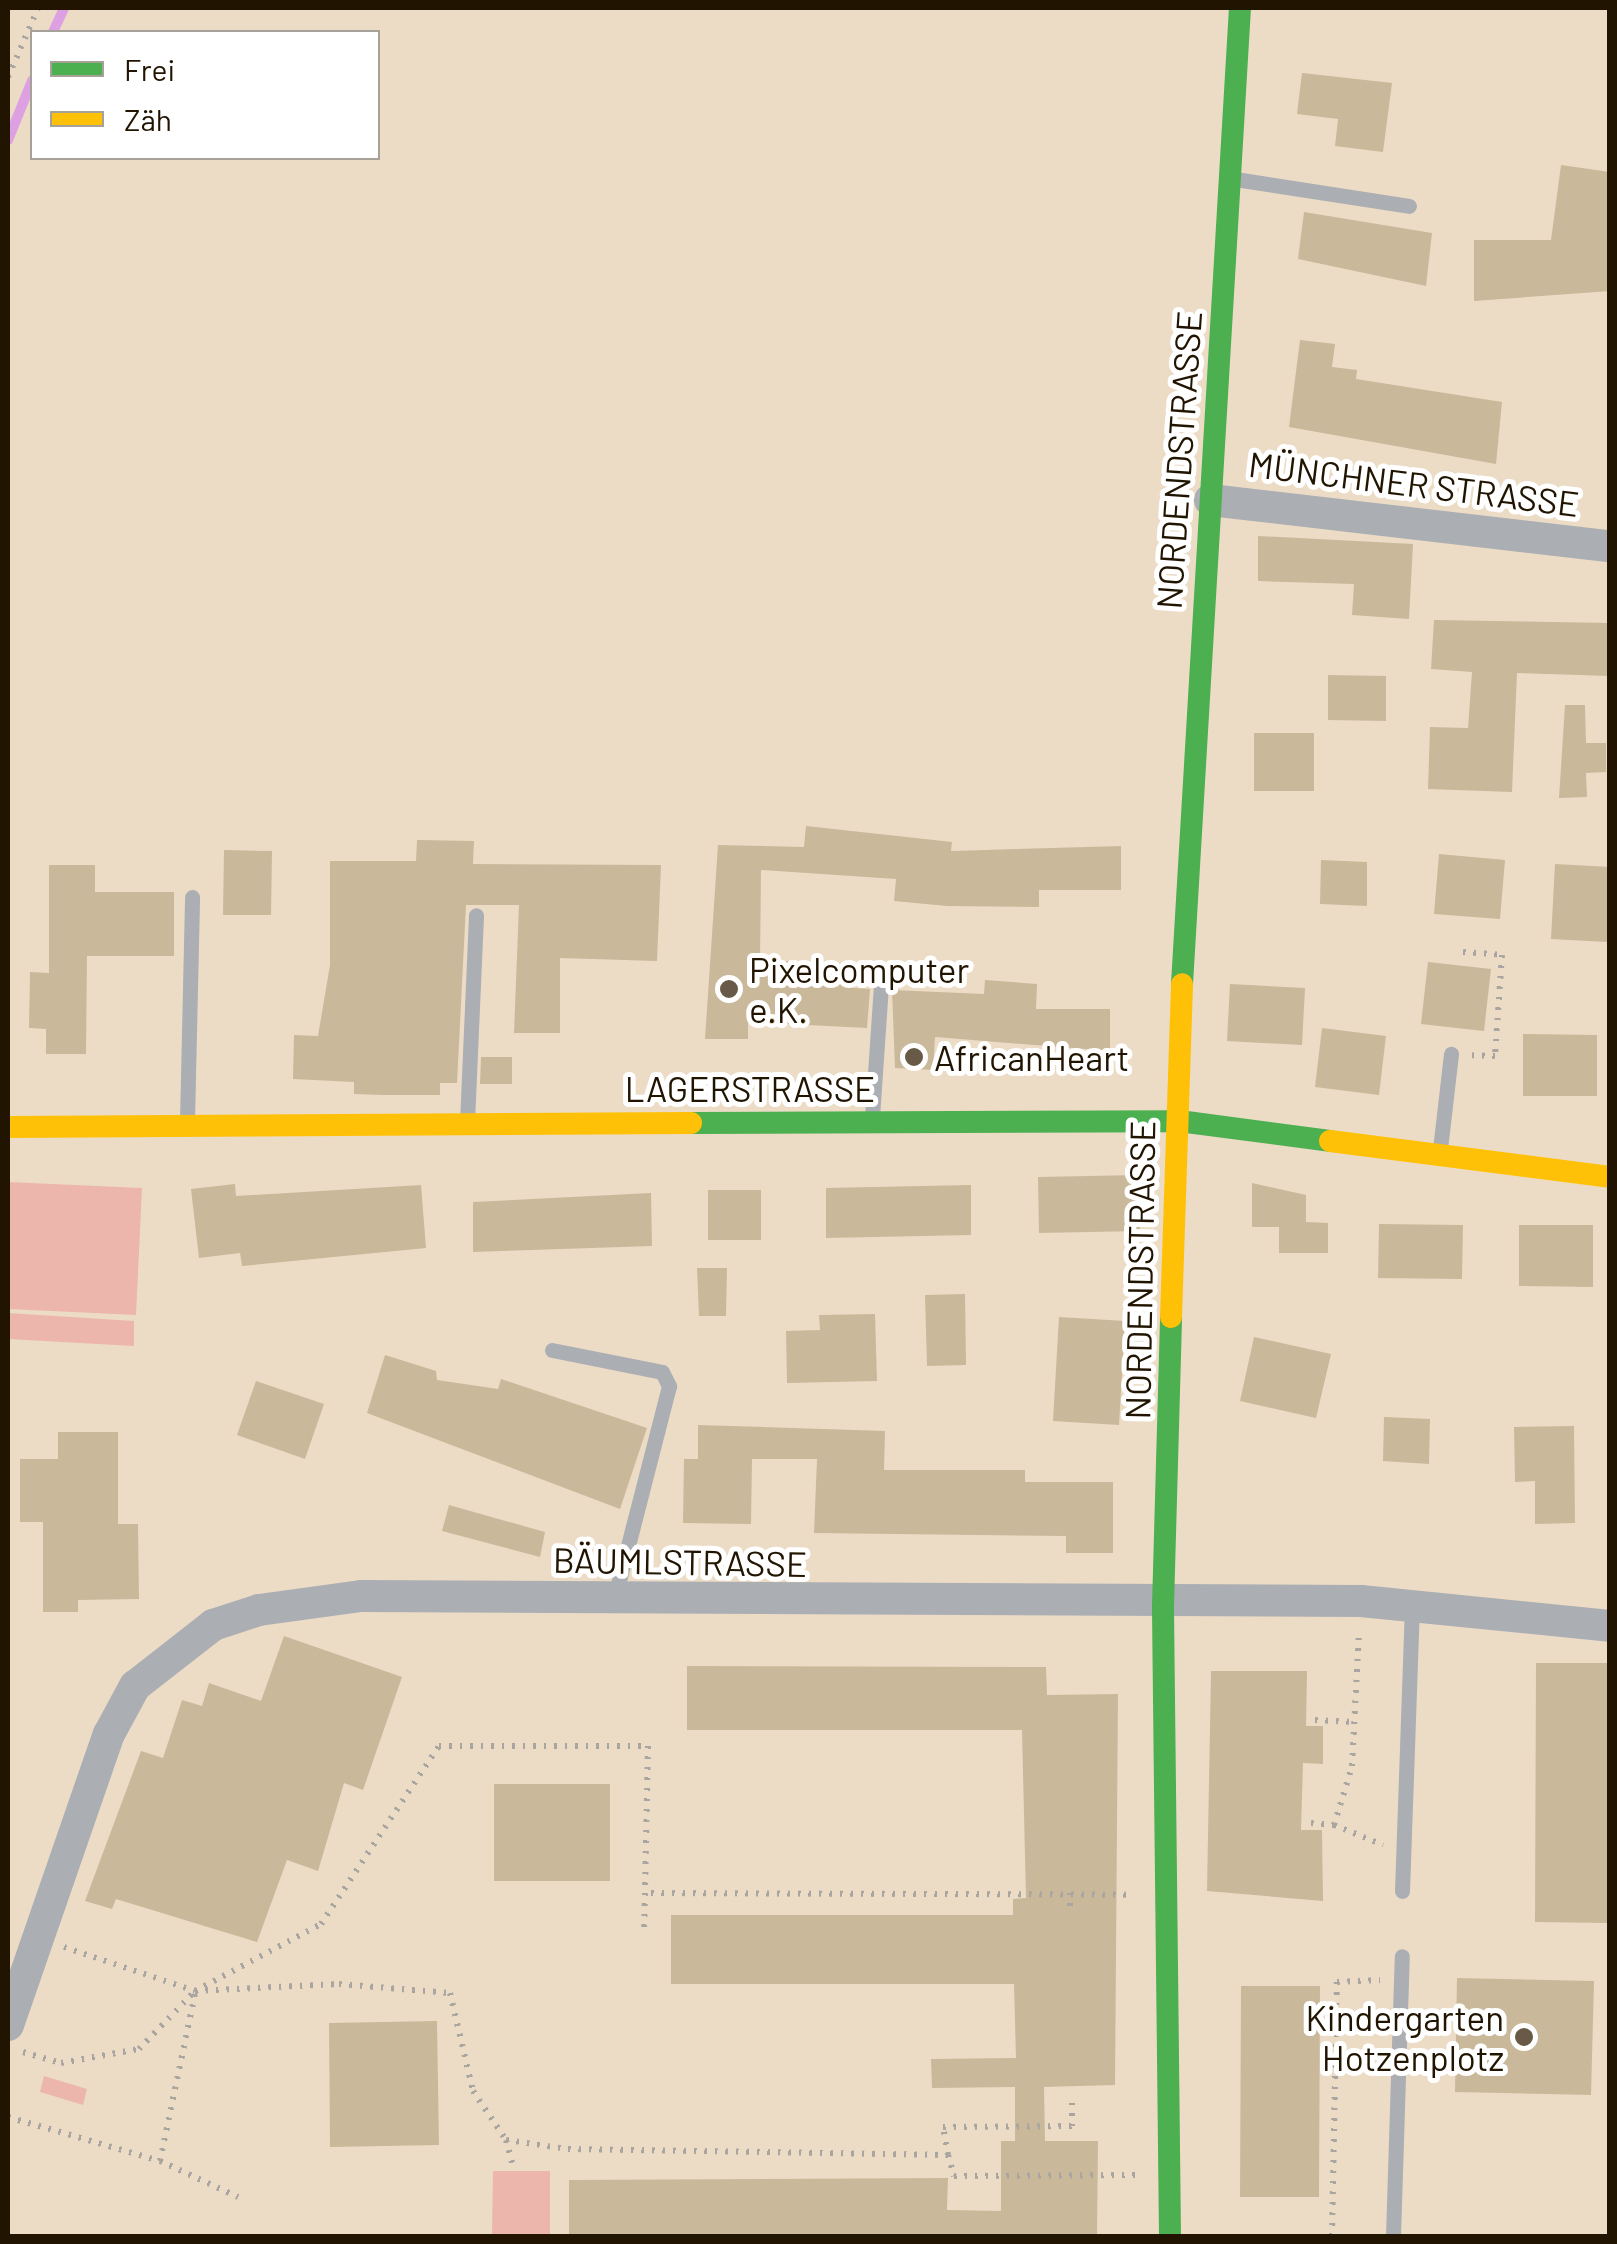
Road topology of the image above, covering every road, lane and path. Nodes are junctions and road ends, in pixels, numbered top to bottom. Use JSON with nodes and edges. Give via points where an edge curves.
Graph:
{"nodes":[{"id":1,"x":38,"y":8,"type":"edge"},
{"id":2,"x":1240,"y":8,"type":"edge"},
{"id":3,"x":8,"y":78,"type":"edge"},
{"id":4,"x":1232,"y":178,"type":"junction"},
{"id":5,"x":1409,"y":206,"type":"dead end"},
{"id":6,"x":1210,"y":500,"type":"junction"},
{"id":7,"x":1610,"y":546,"type":"edge"},
{"id":8,"x":192,"y":898,"type":"dead end"},
{"id":9,"x":476,"y":915,"type":"dead end"},
{"id":10,"x":1462,"y":952,"type":"dead end"},
{"id":11,"x":881,"y":986,"type":"dead end"},
{"id":12,"x":1451,"y":1054,"type":"joint"},
{"id":13,"x":1179,"y":1121,"type":"junction"},
{"id":14,"x":872,"y":1122,"type":"junction"},
{"id":15,"x":468,"y":1126,"type":"junction"},
{"id":16,"x":8,"y":1127,"type":"edge"},
{"id":17,"x":188,"y":1130,"type":"junction"},
{"id":18,"x":1439,"y":1155,"type":"junction"},
{"id":19,"x":1610,"y":1177,"type":"edge"},
{"id":20,"x":552,"y":1350,"type":"dead end"},
{"id":21,"x":614,"y":1601,"type":"junction"},
{"id":22,"x":1361,"y":1601,"type":"junction"},
{"id":23,"x":1164,"y":1606,"type":"junction"},
{"id":24,"x":1412,"y":1606,"type":"junction"},
{"id":25,"x":1610,"y":1626,"type":"edge"},
{"id":26,"x":1316,"y":1720,"type":"dead end"},
{"id":27,"x":1354,"y":1722,"type":"junction"},
{"id":28,"x":1311,"y":1823,"type":"dead end"},
{"id":29,"x":1334,"y":1825,"type":"junction"},
{"id":30,"x":1404,"y":1848,"type":"junction"},
{"id":31,"x":1402,"y":1891,"type":"dead end"},
{"id":32,"x":651,"y":1893,"type":"junction"},
{"id":33,"x":1070,"y":1893,"type":"junction"},
{"id":34,"x":1167,"y":1896,"type":"junction"},
{"id":35,"x":1070,"y":1911,"type":"dead end"},
{"id":36,"x":644,"y":1931,"type":"dead end"},
{"id":37,"x":40,"y":1939,"type":"junction"},
{"id":38,"x":1402,"y":1956,"type":"dead end"},
{"id":39,"x":1401,"y":1980,"type":"junction"},
{"id":40,"x":14,"y":1990,"type":"edge"},
{"id":41,"x":195,"y":1991,"type":"junction"},
{"id":42,"x":8,"y":2025,"type":"edge"},
{"id":43,"x":8,"y":2048,"type":"edge"},
{"id":44,"x":1072,"y":2103,"type":"dead end"},
{"id":45,"x":8,"y":2117,"type":"edge"},
{"id":46,"x":506,"y":2140,"type":"junction"},
{"id":47,"x":948,"y":2155,"type":"junction"},
{"id":48,"x":160,"y":2161,"type":"junction"},
{"id":49,"x":512,"y":2163,"type":"dead end"},
{"id":50,"x":1171,"y":2174,"type":"junction"},
{"id":51,"x":238,"y":2197,"type":"dead end"},
{"id":52,"x":1170,"y":2236,"type":"edge"},
{"id":53,"x":1332,"y":2236,"type":"edge"},
{"id":54,"x":1394,"y":2236,"type":"edge"}],
"edges":[{"from":1,"to":3,"type":"path"},
{"from":2,"to":4,"type":"street","name":"NORDENDSTRASSE"},
{"from":4,"to":5,"type":"lane"},
{"from":4,"to":6,"type":"street","name":"NORDENDSTRASSE"},
{"from":6,"to":7,"type":"street","name":"MÜNCHNER STRASSE"},
{"from":6,"to":13,"type":"street","name":"NORDENDSTRASSE"},
{"from":8,"to":17,"type":"lane"},
{"from":9,"to":15,"type":"lane"},
{"from":10,"to":12,"type":"path","via":[[1502,955],[1495,1056]]},
{"from":11,"to":14,"type":"lane"},
{"from":12,"to":18,"type":"lane"},
{"from":13,"to":14,"type":"street","name":"LAGERSTRASSE"},
{"from":13,"to":18,"type":"street","name":"LAGERSTRASSE"},
{"from":13,"to":23,"type":"street","name":"NORDENDSTRASSE"},
{"from":14,"to":15,"type":"street","name":"LAGERSTRASSE"},
{"from":15,"to":17,"type":"street","name":"LAGERSTRASSE"},
{"from":16,"to":17,"type":"street","name":"LAGERSTRASSE"},
{"from":18,"to":19,"type":"street","name":"LAGERSTRASSE"},
{"from":20,"to":21,"type":"lane","via":[[662,1372],[669,1386]]},
{"from":21,"to":23,"type":"street","name":"BÄUMLSTRASSE"},
{"from":21,"to":37,"type":"street","name":"BÄUMLSTRASSE","via":[[361,1596],[214,1625],[135,1686],[109,1734]]},
{"from":22,"to":23,"type":"street","name":"BÄUMLSTRASSE"},
{"from":22,"to":24,"type":"street","name":"BÄUMLSTRASSE"},
{"from":22,"to":27,"type":"path"},
{"from":23,"to":34,"type":"street","name":"NORDENDSTRASSE"},
{"from":24,"to":25,"type":"street","name":"BÄUMLSTRASSE"},
{"from":24,"to":30,"type":"lane"},
{"from":26,"to":27,"type":"path"},
{"from":27,"to":29,"type":"path"},
{"from":28,"to":29,"type":"path"},
{"from":29,"to":30,"type":"path","via":[[1363,1842]]},
{"from":30,"to":31,"type":"lane"},
{"from":32,"to":33,"type":"path"},
{"from":32,"to":36,"type":"path"},
{"from":32,"to":41,"type":"path","via":[[648,1746],[438,1746],[321,1924]]},
{"from":33,"to":34,"type":"path"},
{"from":33,"to":35,"type":"path"},
{"from":34,"to":50,"type":"street","name":"NORDENDSTRASSE"},
{"from":37,"to":40,"type":"street","name":"BÄUMLSTRASSE"},
{"from":37,"to":41,"type":"path"},
{"from":38,"to":39,"type":"lane"},
{"from":39,"to":53,"type":"path","via":[[1337,1982]]},
{"from":39,"to":54,"type":"lane"},
{"from":40,"to":42,"type":"street","name":"BÄUMLSTRASSE"},
{"from":41,"to":43,"type":"path","via":[[139,2048],[61,2063]]},
{"from":41,"to":46,"type":"path","via":[[339,1984],[450,1993],[473,2091]]},
{"from":41,"to":48,"type":"path"},
{"from":44,"to":47,"type":"path","via":[[1072,2126],[943,2127]]},
{"from":45,"to":48,"type":"path"},
{"from":46,"to":47,"type":"path","via":[[568,2149]]},
{"from":46,"to":49,"type":"path"},
{"from":47,"to":50,"type":"path","via":[[954,2176]]},
{"from":48,"to":51,"type":"path"},
{"from":50,"to":52,"type":"street","name":"NORDENDSTRASSE"}]}
